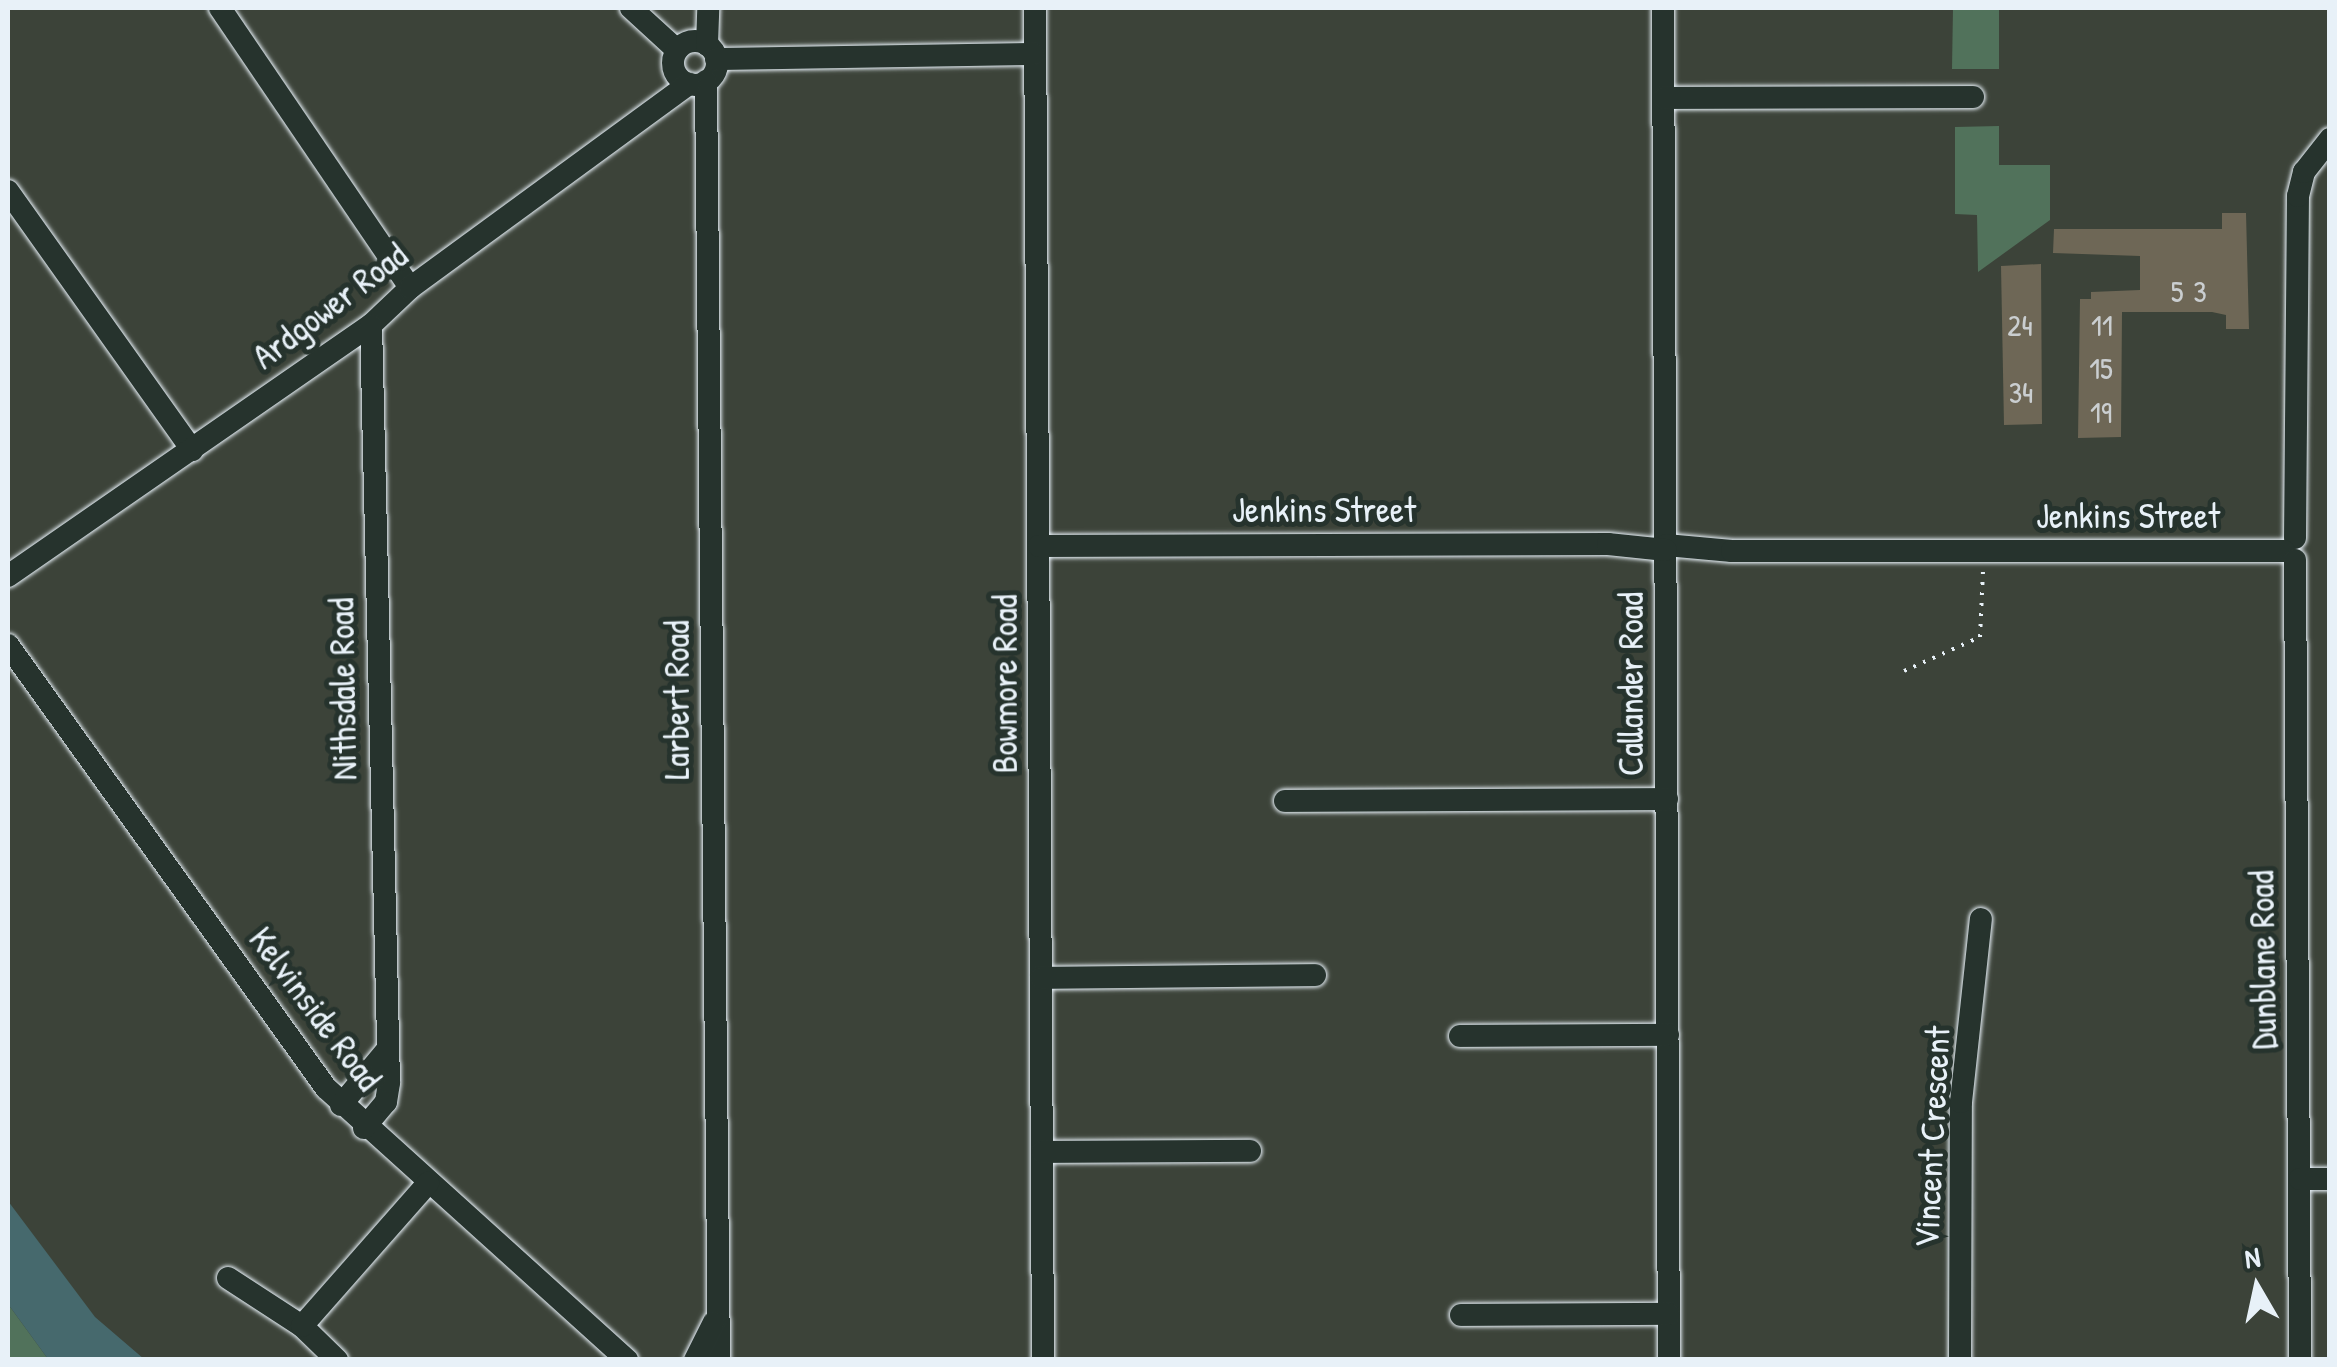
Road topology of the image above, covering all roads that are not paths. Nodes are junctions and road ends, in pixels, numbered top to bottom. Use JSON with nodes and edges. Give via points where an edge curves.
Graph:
{"nodes":[{"id":1,"x":220,"y":8,"type":"edge"},
{"id":2,"x":631,"y":8,"type":"edge"},
{"id":3,"x":708,"y":8,"type":"edge"},
{"id":4,"x":1035,"y":8,"type":"edge"},
{"id":5,"x":1663,"y":8,"type":"edge"},
{"id":6,"x":676,"y":50,"type":"junction"},
{"id":7,"x":712,"y":52,"type":"junction"},
{"id":8,"x":1034,"y":54,"type":"junction"},
{"id":9,"x":698,"y":83,"type":"junction"},
{"id":10,"x":1973,"y":97,"type":"dead end"},
{"id":11,"x":1664,"y":98,"type":"junction"},
{"id":12,"x":2330,"y":139,"type":"edge"},
{"id":13,"x":8,"y":191,"type":"edge"},
{"id":14,"x":410,"y":288,"type":"junction"},
{"id":15,"x":370,"y":325,"type":"junction"},
{"id":16,"x":192,"y":450,"type":"junction"},
{"id":17,"x":1039,"y":546,"type":"junction"},
{"id":18,"x":1666,"y":547,"type":"junction"},
{"id":19,"x":2292,"y":550,"type":"junction"},
{"id":20,"x":8,"y":576,"type":"edge"},
{"id":21,"x":8,"y":645,"type":"edge"},
{"id":22,"x":1667,"y":799,"type":"junction"},
{"id":23,"x":1285,"y":801,"type":"dead end"},
{"id":24,"x":1981,"y":919,"type":"dead end"},
{"id":25,"x":1316,"y":975,"type":"dead end"},
{"id":26,"x":1041,"y":978,"type":"junction"},
{"id":27,"x":1460,"y":1036,"type":"dead end"},
{"id":28,"x":1668,"y":1036,"type":"junction"},
{"id":29,"x":386,"y":1051,"type":"junction"},
{"id":30,"x":341,"y":1105,"type":"junction"},
{"id":31,"x":364,"y":1128,"type":"junction"},
{"id":32,"x":1250,"y":1150,"type":"dead end"},
{"id":33,"x":1042,"y":1152,"type":"junction"},
{"id":34,"x":2330,"y":1178,"type":"edge"},
{"id":35,"x":2300,"y":1179,"type":"junction"},
{"id":36,"x":428,"y":1184,"type":"junction"},
{"id":37,"x":228,"y":1278,"type":"dead end"},
{"id":38,"x":1669,"y":1314,"type":"junction"},
{"id":39,"x":1461,"y":1315,"type":"dead end"},
{"id":40,"x":715,"y":1318,"type":"junction"},
{"id":41,"x":302,"y":1326,"type":"junction"},
{"id":42,"x":338,"y":1360,"type":"edge"},
{"id":43,"x":627,"y":1360,"type":"edge"},
{"id":44,"x":696,"y":1360,"type":"edge"},
{"id":45,"x":719,"y":1360,"type":"edge"},
{"id":46,"x":1043,"y":1360,"type":"edge"},
{"id":47,"x":1669,"y":1360,"type":"edge"},
{"id":48,"x":1960,"y":1360,"type":"edge"},
{"id":49,"x":2300,"y":1360,"type":"edge"}],
"edges":[{"from":1,"to":14,"type":"street"},
{"from":2,"to":6,"type":"street"},
{"from":3,"to":7,"type":"street"},
{"from":4,"to":8,"type":"street","name":"Bowmore Road"},
{"from":5,"to":11,"type":"street","name":"Callander Road"},
{"from":6,"to":7,"type":"street","via":[[694,41]]},
{"from":6,"to":9,"type":"street","via":[[674,70]]},
{"from":7,"to":8,"type":"street"},
{"from":7,"to":9,"type":"street"},
{"from":8,"to":17,"type":"street","name":"Bowmore Road"},
{"from":9,"to":14,"type":"street","name":"Ardgower Road"},
{"from":9,"to":40,"type":"street","name":"Larbert Road"},
{"from":10,"to":11,"type":"street"},
{"from":11,"to":18,"type":"street","name":"Callander Road"},
{"from":12,"to":19,"type":"street","name":"Dunblane Road","via":[[2304,172],[2298,196]]},
{"from":13,"to":16,"type":"street"},
{"from":14,"to":15,"type":"street","name":"Ardgower Road"},
{"from":15,"to":16,"type":"street","name":"Ardgower Road"},
{"from":15,"to":29,"type":"street","name":"Nithsdale Road"},
{"from":16,"to":20,"type":"street","name":"Ardgower Road"},
{"from":17,"to":18,"type":"street","name":"Jenkins Street"},
{"from":17,"to":26,"type":"street","name":"Bowmore Road"},
{"from":18,"to":19,"type":"street","name":"Jenkins Street"},
{"from":18,"to":22,"type":"street","name":"Callander Road"},
{"from":19,"to":35,"type":"street","name":"Dunblane Road"},
{"from":21,"to":30,"type":"street","name":"Kelvinside Road"},
{"from":22,"to":23,"type":"street"},
{"from":22,"to":28,"type":"street","name":"Callander Road"},
{"from":24,"to":48,"type":"street","name":"Vincent Crescent","via":[[1961,1102]]},
{"from":25,"to":26,"type":"street"},
{"from":26,"to":33,"type":"street","name":"Bowmore Road"},
{"from":27,"to":28,"type":"street"},
{"from":28,"to":38,"type":"street","name":"Callander Road"},
{"from":29,"to":30,"type":"street"},
{"from":29,"to":31,"type":"street","name":"Nithsdale Road","via":[[389,1092]]},
{"from":30,"to":31,"type":"street","name":"Kelvinside Road"},
{"from":31,"to":36,"type":"street","name":"Kelvinside Road"},
{"from":32,"to":33,"type":"street"},
{"from":33,"to":46,"type":"street","name":"Bowmore Road"},
{"from":34,"to":35,"type":"street"},
{"from":35,"to":49,"type":"street","name":"Dunblane Road"},
{"from":36,"to":41,"type":"street"},
{"from":36,"to":43,"type":"street","name":"Kelvinside Road"},
{"from":37,"to":41,"type":"street"},
{"from":38,"to":39,"type":"street"},
{"from":38,"to":47,"type":"street","name":"Callander Road"},
{"from":40,"to":44,"type":"street","name":"Larbert Road"},
{"from":40,"to":45,"type":"street","name":"Larbert Road"},
{"from":41,"to":42,"type":"street"}]}
